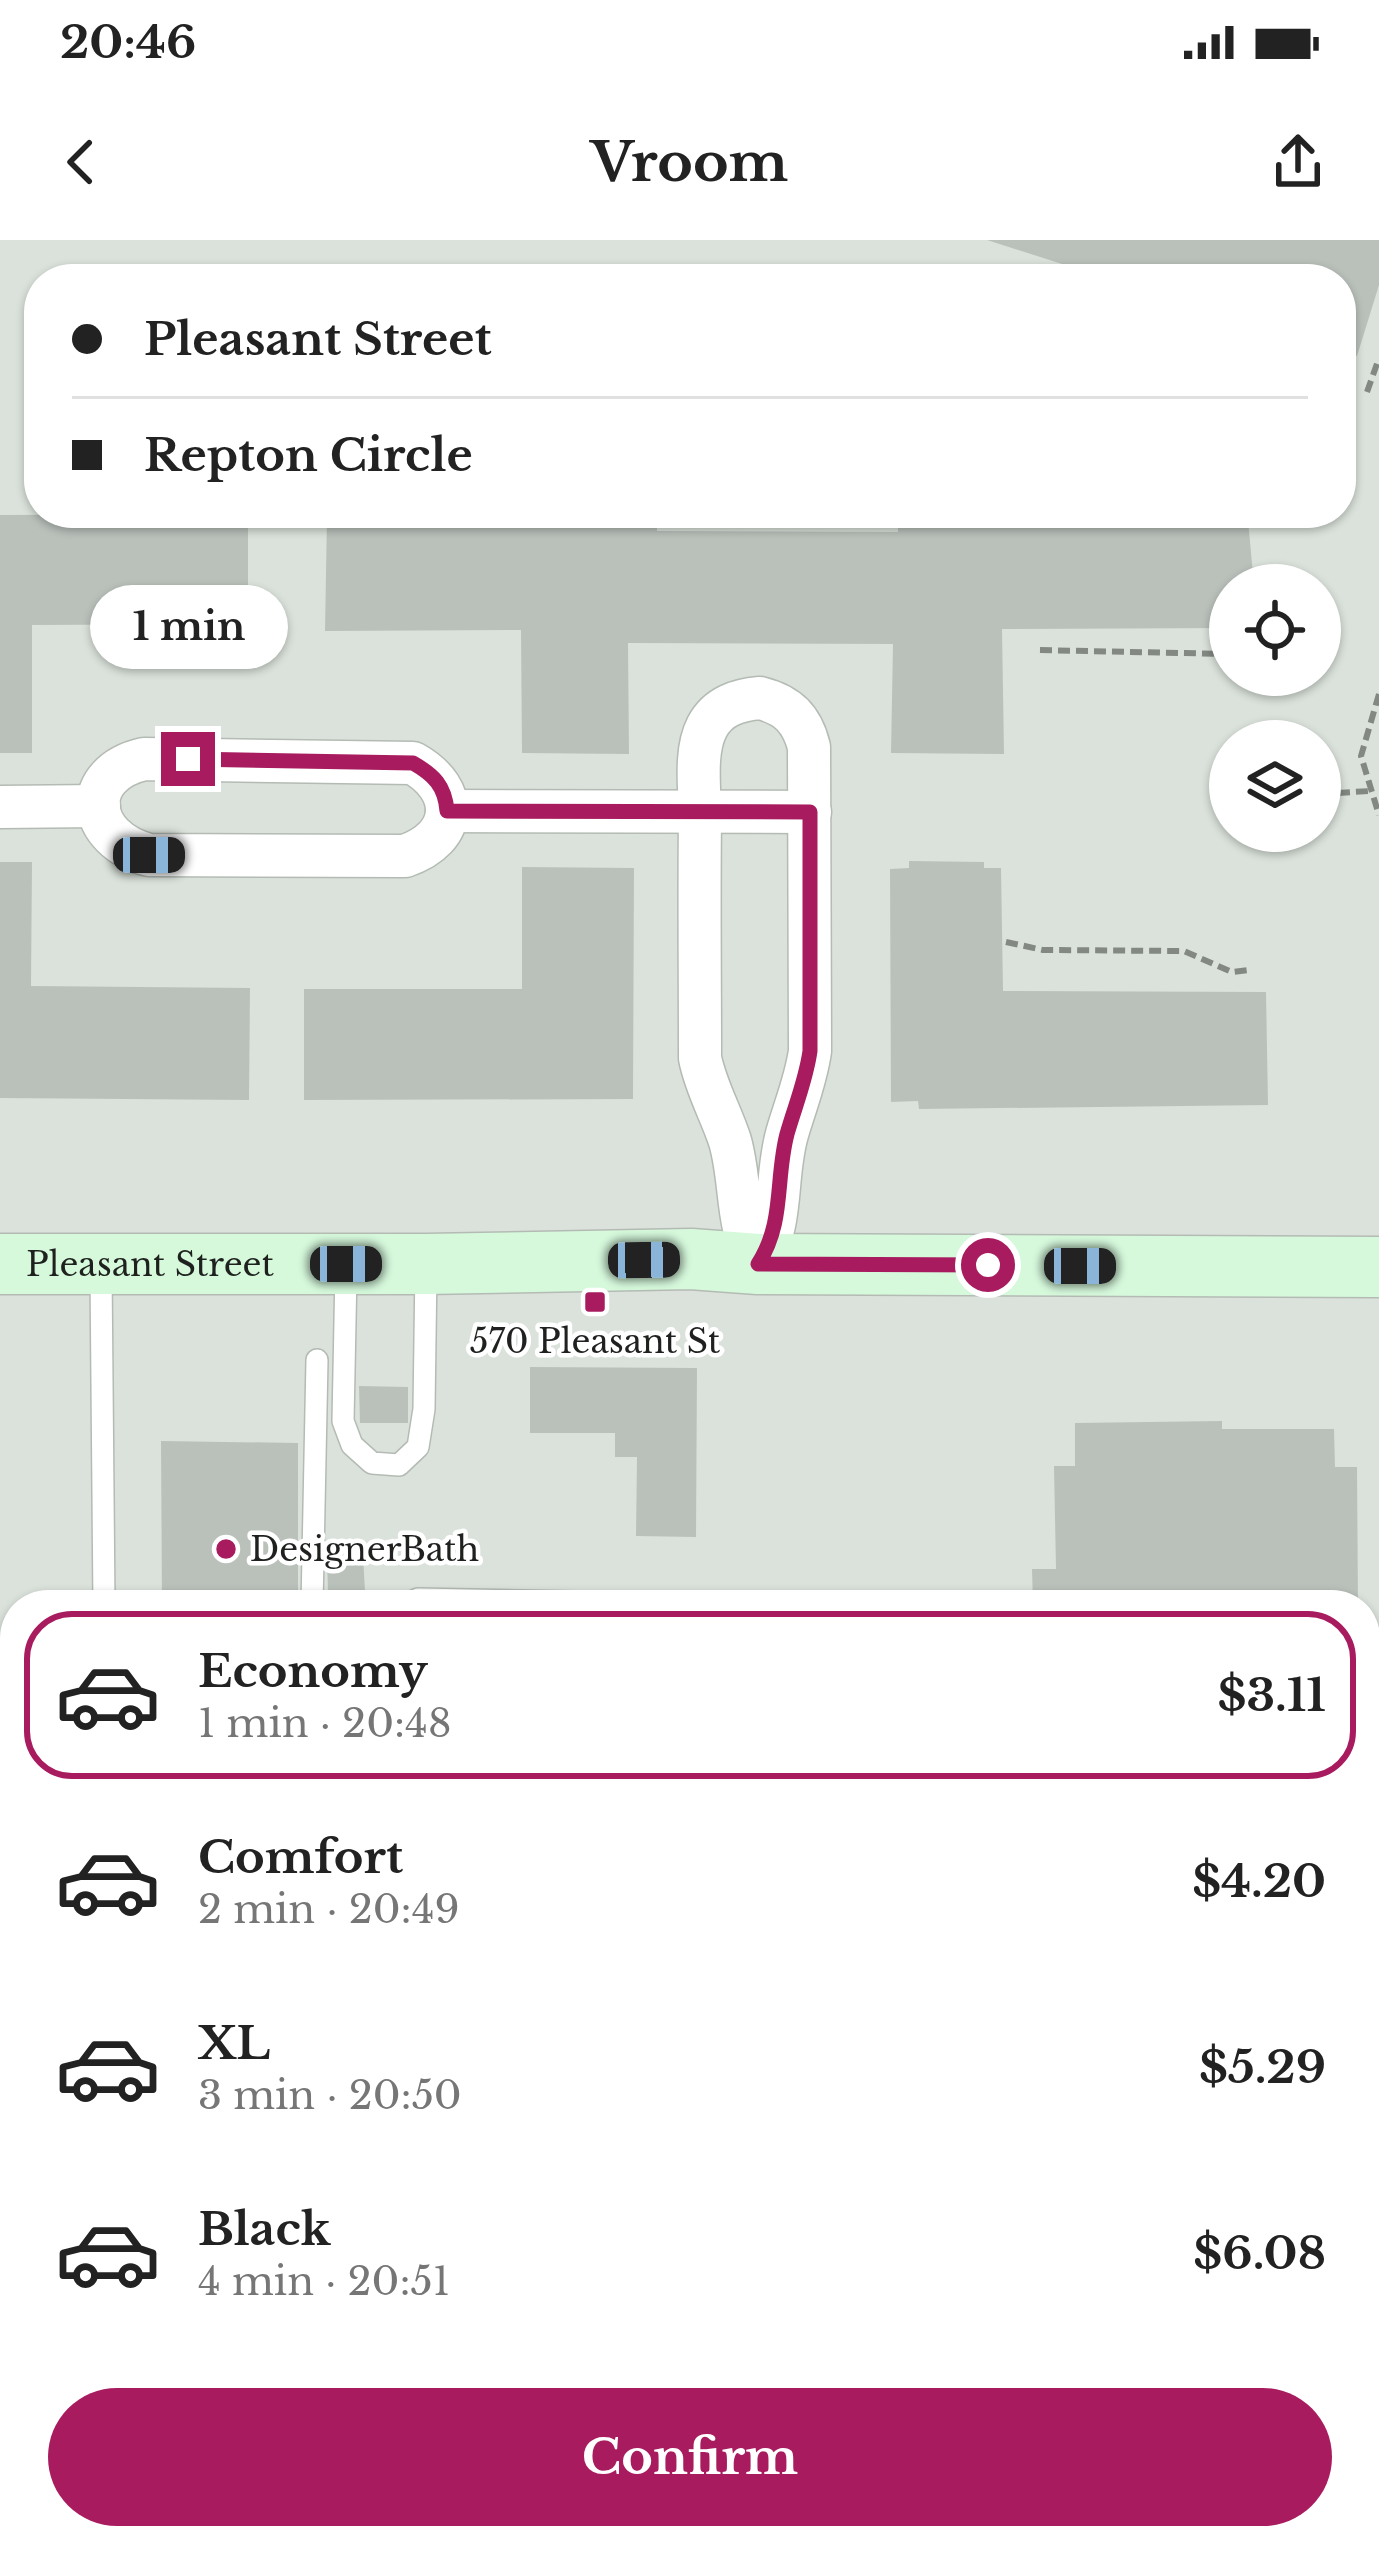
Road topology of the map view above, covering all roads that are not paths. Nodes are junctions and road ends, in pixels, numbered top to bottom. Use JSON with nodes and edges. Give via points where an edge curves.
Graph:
{"nodes":[{"id":1,"x":98,"y":806,"type":"junction"},
{"id":2,"x":0,"y":807,"type":"edge"},
{"id":3,"x":447,"y":811,"type":"junction"},
{"id":4,"x":700,"y":812,"type":"junction"},
{"id":5,"x":810,"y":812,"type":"junction"},
{"id":6,"x":0,"y":1264,"type":"edge"},
{"id":7,"x":101,"y":1264,"type":"junction"},
{"id":8,"x":346,"y":1264,"type":"junction"},
{"id":9,"x":426,"y":1264,"type":"junction"},
{"id":10,"x":758,"y":1264,"type":"junction"},
{"id":11,"x":1379,"y":1267,"type":"edge"},
{"id":12,"x":317,"y":1360,"type":"dead end"},
{"id":13,"x":104,"y":1590,"type":"edge"},
{"id":14,"x":312,"y":1590,"type":"edge"}],
"edges":[{"from":1,"to":2,"type":"street"},
{"from":1,"to":3,"type":"street","via":[[111,839],[125,849],[170,856],[405,856],[435,841]]},
{"from":1,"to":3,"type":"street","via":[[114,771],[144,759],[398,761],[432,773]]},
{"from":3,"to":4,"type":"street"},
{"from":4,"to":5,"type":"street"},
{"from":4,"to":5,"type":"street","via":[[708,724],[740,699],[760,698],[795,715],[805,730]]},
{"from":4,"to":10,"type":"street","via":[[700,1058]]},
{"from":5,"to":10,"type":"street","via":[[810,1051],[786,1136],[776,1227]]},
{"from":6,"to":7,"type":"street","name":"Pleasant Street"},
{"from":7,"to":8,"type":"street","name":"Pleasant Street"},
{"from":7,"to":13,"type":"lane"},
{"from":8,"to":9,"type":"street","name":"Pleasant Street"},
{"from":8,"to":9,"type":"lane","via":[[343,1421],[352,1445],[372,1463],[399,1465],[418,1447],[424,1409]]},
{"from":9,"to":10,"type":"street","name":"Pleasant Street"},
{"from":10,"to":11,"type":"street","name":"Pleasant Street"},
{"from":12,"to":14,"type":"lane"}]}
